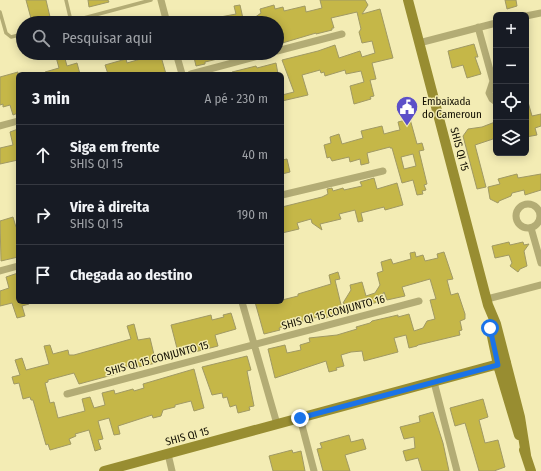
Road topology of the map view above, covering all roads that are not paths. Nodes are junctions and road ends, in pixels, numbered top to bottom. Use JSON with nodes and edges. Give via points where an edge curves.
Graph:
{"nodes":[{"id":1,"x":66,"y":0,"type":"edge"},
{"id":2,"x":151,"y":0,"type":"edge"},
{"id":3,"x":161,"y":0,"type":"edge"},
{"id":4,"x":408,"y":0,"type":"edge"},
{"id":5,"x":0,"y":12,"type":"edge"},
{"id":6,"x":541,"y":13,"type":"edge"},
{"id":7,"x":529,"y":15,"type":"edge"},
{"id":8,"x":70,"y":16,"type":"edge"},
{"id":9,"x":90,"y":16,"type":"edge"},
{"id":10,"x":166,"y":16,"type":"edge"},
{"id":11,"x":493,"y":24,"type":"edge"},
{"id":12,"x":478,"y":26,"type":"junction"},
{"id":13,"x":342,"y":34,"type":"dead end"},
{"id":14,"x":16,"y":36,"type":"edge"},
{"id":15,"x":419,"y":43,"type":"junction"},
{"id":16,"x":284,"y":49,"type":"edge"},
{"id":17,"x":178,"y":60,"type":"edge"},
{"id":18,"x":244,"y":60,"type":"edge"},
{"id":19,"x":181,"y":72,"type":"edge"},
{"id":20,"x":199,"y":72,"type":"edge"},
{"id":21,"x":493,"y":78,"type":"edge"},
{"id":22,"x":493,"y":84,"type":"edge"},
{"id":23,"x":493,"y":100,"type":"edge"},
{"id":24,"x":16,"y":122,"type":"edge"},
{"id":25,"x":0,"y":126,"type":"edge"},
{"id":26,"x":383,"y":171,"type":"dead end"},
{"id":27,"x":284,"y":195,"type":"edge"},
{"id":28,"x":531,"y":228,"type":"dead end"},
{"id":29,"x":541,"y":263,"type":"edge"},
{"id":30,"x":16,"y":267,"type":"edge"},
{"id":31,"x":0,"y":271,"type":"edge"},
{"id":32,"x":541,"y":285,"type":"edge"},
{"id":33,"x":419,"y":301,"type":"dead end"},
{"id":34,"x":488,"y":302,"type":"junction"},
{"id":35,"x":243,"y":304,"type":"edge"},
{"id":36,"x":253,"y":344,"type":"junction"},
{"id":37,"x":502,"y":364,"type":"junction"},
{"id":38,"x":434,"y":382,"type":"junction"},
{"id":39,"x":67,"y":394,"type":"dead end"},
{"id":40,"x":300,"y":418,"type":"junction"},
{"id":41,"x":277,"y":424,"type":"junction"},
{"id":42,"x":168,"y":454,"type":"junction"},
{"id":43,"x":104,"y":471,"type":"edge"},
{"id":44,"x":172,"y":471,"type":"edge"},
{"id":45,"x":314,"y":471,"type":"edge"},
{"id":46,"x":457,"y":471,"type":"edge"},
{"id":47,"x":531,"y":471,"type":"edge"}],
"edges":[{"from":1,"to":8,"type":"lane"},
{"from":2,"to":9,"type":"lane"},
{"from":3,"to":10,"type":"street"},
{"from":4,"to":15,"type":"street","name":"SHIS QI 15"},
{"from":5,"to":14,"type":"lane","via":[[6,33],[11,37]]},
{"from":6,"to":7,"type":"street"},
{"from":11,"to":12,"type":"street"},
{"from":12,"to":15,"type":"street"},
{"from":12,"to":21,"type":"street"},
{"from":13,"to":16,"type":"street"},
{"from":15,"to":34,"type":"street","name":"SHIS QI 15"},
{"from":17,"to":19,"type":"street"},
{"from":18,"to":20,"type":"street"},
{"from":22,"to":23,"type":"street","via":[[489,93]]},
{"from":24,"to":25,"type":"street"},
{"from":26,"to":27,"type":"street"},
{"from":28,"to":29,"type":"street"},
{"from":30,"to":31,"type":"street"},
{"from":32,"to":34,"type":"street"},
{"from":33,"to":36,"type":"street","name":"SHIS QI 15 CONJUNTO 16"},
{"from":34,"to":37,"type":"street","name":"SHIS QI 15","via":[[487,313]]},
{"from":35,"to":36,"type":"street"},
{"from":36,"to":39,"type":"street","name":"SHIS QI 15 CONJUNTO 15"},
{"from":36,"to":41,"type":"street"},
{"from":37,"to":38,"type":"street","name":"SHIS QI 15"},
{"from":37,"to":47,"type":"street","name":"SHIS QI 15","via":[[512,416]]},
{"from":38,"to":40,"type":"street","name":"SHIS QI 15"},
{"from":38,"to":46,"type":"street"},
{"from":40,"to":41,"type":"street","name":"SHIS QI 15"},
{"from":40,"to":45,"type":"street"},
{"from":41,"to":42,"type":"street","name":"SHIS QI 15"},
{"from":42,"to":43,"type":"street","name":"SHIS QI 15"},
{"from":42,"to":44,"type":"street"}]}
